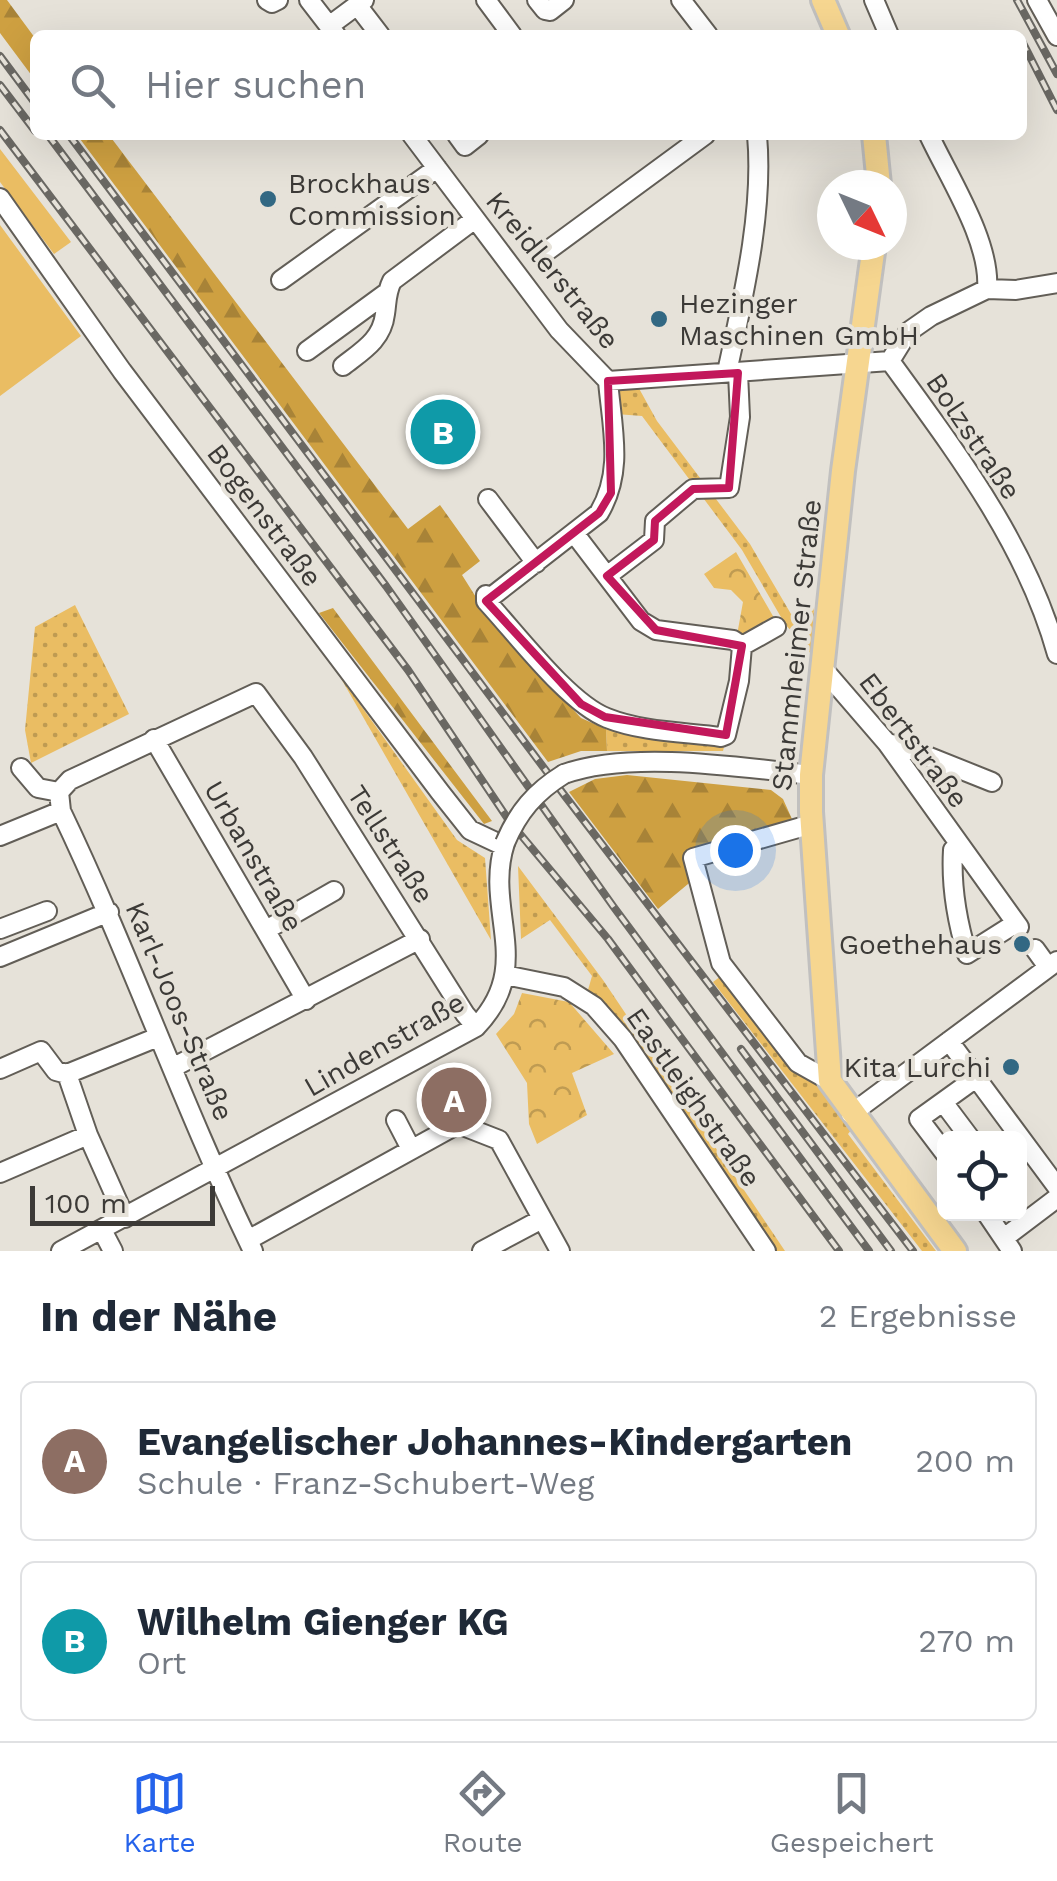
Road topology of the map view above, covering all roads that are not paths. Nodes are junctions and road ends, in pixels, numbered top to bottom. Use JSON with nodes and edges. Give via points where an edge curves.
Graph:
{"nodes":[{"id":1,"x":268,"y":0,"type":"edge"},
{"id":2,"x":278,"y":0,"type":"edge"},
{"id":3,"x":309,"y":0,"type":"edge"},
{"id":4,"x":486,"y":0,"type":"edge"},
{"id":5,"x":537,"y":0,"type":"edge"},
{"id":6,"x":564,"y":0,"type":"edge"},
{"id":7,"x":681,"y":0,"type":"edge"},
{"id":8,"x":823,"y":0,"type":"edge"},
{"id":9,"x":874,"y":0,"type":"edge"},
{"id":10,"x":1037,"y":0,"type":"edge"},
{"id":11,"x":361,"y":3,"type":"edge"},
{"id":12,"x":332,"y":30,"type":"edge"},
{"id":13,"x":334,"y":30,"type":"edge"},
{"id":14,"x":377,"y":30,"type":"edge"},
{"id":15,"x":508,"y":30,"type":"edge"},
{"id":16,"x":704,"y":30,"type":"edge"},
{"id":17,"x":836,"y":30,"type":"edge"},
{"id":18,"x":887,"y":30,"type":"edge"},
{"id":19,"x":1057,"y":36,"type":"edge"},
{"id":20,"x":416,"y":140,"type":"edge"},
{"id":21,"x":698,"y":140,"type":"edge"},
{"id":22,"x":758,"y":140,"type":"edge"},
{"id":23,"x":874,"y":140,"type":"edge"},
{"id":24,"x":931,"y":140,"type":"edge"},
{"id":25,"x":437,"y":168,"type":"junction"},
{"id":26,"x":878,"y":170,"type":"edge"},
{"id":27,"x":0,"y":198,"type":"edge"},
{"id":28,"x":475,"y":219,"type":"junction"},
{"id":29,"x":543,"y":254,"type":"dead end"},
{"id":30,"x":872,"y":260,"type":"edge"},
{"id":31,"x":282,"y":280,"type":"dead end"},
{"id":32,"x":1057,"y":283,"type":"edge"},
{"id":33,"x":987,"y":289,"type":"junction"},
{"id":34,"x":386,"y":294,"type":"junction"},
{"id":35,"x":308,"y":351,"type":"dead end"},
{"id":36,"x":890,"y":361,"type":"junction"},
{"id":37,"x":860,"y":362,"type":"junction"},
{"id":38,"x":343,"y":366,"type":"dead end"},
{"id":39,"x":733,"y":372,"type":"junction"},
{"id":40,"x":608,"y":380,"type":"junction"},
{"id":41,"x":488,"y":499,"type":"dead end"},
{"id":42,"x":574,"y":533,"type":"junction"},
{"id":43,"x":536,"y":563,"type":"junction"},
{"id":44,"x":607,"y":576,"type":"junction"},
{"id":45,"x":776,"y":627,"type":"dead end"},
{"id":46,"x":742,"y":646,"type":"junction"},
{"id":47,"x":1057,"y":654,"type":"edge"},
{"id":48,"x":824,"y":670,"type":"junction"},
{"id":49,"x":154,"y":740,"type":"junction"},
{"id":50,"x":887,"y":743,"type":"junction"},
{"id":51,"x":21,"y":768,"type":"dead end"},
{"id":52,"x":811,"y":775,"type":"junction"},
{"id":53,"x":992,"y":782,"type":"dead end"},
{"id":54,"x":59,"y":802,"type":"junction"},
{"id":55,"x":812,"y":824,"type":"junction"},
{"id":56,"x":0,"y":836,"type":"edge"},
{"id":57,"x":505,"y":844,"type":"junction"},
{"id":58,"x":959,"y":846,"type":"junction"},
{"id":59,"x":334,"y":891,"type":"dead end"},
{"id":60,"x":47,"y":911,"type":"dead end"},
{"id":61,"x":109,"y":912,"type":"junction"},
{"id":62,"x":0,"y":929,"type":"edge"},
{"id":63,"x":266,"y":930,"type":"junction"},
{"id":64,"x":420,"y":940,"type":"junction"},
{"id":65,"x":1035,"y":949,"type":"dead end"},
{"id":66,"x":0,"y":957,"type":"edge"},
{"id":67,"x":1054,"y":964,"type":"edge"},
{"id":68,"x":506,"y":976,"type":"junction"},
{"id":69,"x":306,"y":1000,"type":"junction"},
{"id":70,"x":476,"y":1027,"type":"junction"},
{"id":71,"x":158,"y":1037,"type":"junction"},
{"id":72,"x":949,"y":1041,"type":"junction"},
{"id":73,"x":172,"y":1068,"type":"junction"},
{"id":74,"x":0,"y":1070,"type":"edge"},
{"id":75,"x":67,"y":1074,"type":"junction"},
{"id":76,"x":976,"y":1078,"type":"junction"},
{"id":77,"x":830,"y":1082,"type":"junction"},
{"id":78,"x":943,"y":1102,"type":"junction"},
{"id":79,"x":851,"y":1114,"type":"junction"},
{"id":80,"x":396,"y":1120,"type":"dead end"},
{"id":81,"x":965,"y":1131,"type":"edge"},
{"id":82,"x":88,"y":1134,"type":"junction"},
{"id":83,"x":937,"y":1143,"type":"edge"},
{"id":84,"x":411,"y":1150,"type":"junction"},
{"id":85,"x":216,"y":1169,"type":"junction"},
{"id":86,"x":0,"y":1173,"type":"edge"},
{"id":87,"x":1057,"y":1187,"type":"edge"},
{"id":88,"x":1057,"y":1198,"type":"edge"},
{"id":89,"x":1027,"y":1211,"type":"edge"},
{"id":90,"x":125,"y":1218,"type":"junction"},
{"id":91,"x":542,"y":1218,"type":"junction"},
{"id":92,"x":992,"y":1221,"type":"edge"},
{"id":93,"x":1020,"y":1221,"type":"edge"},
{"id":94,"x":102,"y":1230,"type":"junction"},
{"id":95,"x":250,"y":1245,"type":"edge"},
{"id":96,"x":1008,"y":1245,"type":"edge"},
{"id":97,"x":61,"y":1251,"type":"edge"},
{"id":98,"x":113,"y":1251,"type":"edge"},
{"id":99,"x":482,"y":1251,"type":"edge"},
{"id":100,"x":560,"y":1251,"type":"edge"},
{"id":101,"x":766,"y":1251,"type":"edge"},
{"id":102,"x":954,"y":1251,"type":"edge"}],
"edges":[{"from":1,"to":2,"type":"street"},
{"from":3,"to":12,"type":"street"},
{"from":4,"to":15,"type":"street"},
{"from":5,"to":6,"type":"street","via":[[550,11]]},
{"from":7,"to":16,"type":"street"},
{"from":8,"to":17,"type":"main road"},
{"from":9,"to":18,"type":"street"},
{"from":10,"to":19,"type":"street"},
{"from":11,"to":13,"type":"street"},
{"from":11,"to":14,"type":"street"},
{"from":20,"to":25,"type":"street","name":"Kreidlerstraße"},
{"from":21,"to":29,"type":"street"},
{"from":22,"to":39,"type":"street","via":[[756,205]]},
{"from":23,"to":26,"type":"main road"},
{"from":24,"to":33,"type":"street","via":[[981,245]]},
{"from":25,"to":28,"type":"street","name":"Kreidlerstraße"},
{"from":25,"to":31,"type":"street"},
{"from":27,"to":57,"type":"street","name":"Bogenstraße","via":[[440,792],[470,830]]},
{"from":28,"to":34,"type":"street","via":[[402,271]]},
{"from":28,"to":40,"type":"street","name":"Kreidlerstraße","via":[[559,330]]},
{"from":30,"to":37,"type":"main road","name":"Stammheimer Straße"},
{"from":32,"to":33,"type":"street"},
{"from":33,"to":36,"type":"street","name":"Bolzstraße","via":[[908,332]]},
{"from":34,"to":35,"type":"street"},
{"from":34,"to":38,"type":"street","via":[[374,341]]},
{"from":36,"to":37,"type":"street","name":"Bolzstraße"},
{"from":36,"to":47,"type":"street","name":"Bolzstraße","via":[[984,492],[1028,576]]},
{"from":37,"to":39,"type":"street","name":"Kreidlerstraße"},
{"from":37,"to":48,"type":"main road","name":"Stammheimer Straße"},
{"from":39,"to":40,"type":"street","name":"Kreidlerstraße"},
{"from":39,"to":44,"type":"street","via":[[740,417],[729,488],[693,489],[655,521],[654,540]]},
{"from":40,"to":42,"type":"street","via":[[611,493]]},
{"from":41,"to":43,"type":"street"},
{"from":42,"to":43,"type":"street"},
{"from":42,"to":44,"type":"street"},
{"from":43,"to":46,"type":"street","via":[[486,598],[582,704],[605,718],[726,735]]},
{"from":44,"to":46,"type":"street","via":[[641,621],[656,630]]},
{"from":45,"to":46,"type":"street"},
{"from":48,"to":50,"type":"street","name":"Ebertstraße"},
{"from":48,"to":52,"type":"main road","name":"Stammheimer Straße"},
{"from":49,"to":54,"type":"street","via":[[70,780]]},
{"from":49,"to":63,"type":"street","name":"Urbanstraße"},
{"from":49,"to":64,"type":"street","name":"Tellstraße","via":[[256,693]]},
{"from":50,"to":53,"type":"street"},
{"from":50,"to":58,"type":"street","name":"Ebertstraße"},
{"from":51,"to":54,"type":"street"},
{"from":52,"to":55,"type":"main road","name":"Stammheimer Straße"},
{"from":52,"to":57,"type":"street","bridge":true,"via":[[612,762],[564,774],[532,799]]},
{"from":54,"to":56,"type":"street"},
{"from":54,"to":61,"type":"street","name":"Karl-Joos-Straße"},
{"from":55,"to":77,"type":"main road","name":"Stammheimer Straße"},
{"from":55,"to":77,"type":"street","via":[[693,858],[721,963],[798,1063]]},
{"from":57,"to":68,"type":"street","via":[[499,872]]},
{"from":58,"to":58,"type":"street","name":"Ebertstraße","via":[[952,868],[967,954],[1017,925]]},
{"from":59,"to":63,"type":"street"},
{"from":60,"to":62,"type":"street"},
{"from":61,"to":66,"type":"street"},
{"from":61,"to":71,"type":"street","name":"Karl-Joos-Straße"},
{"from":63,"to":69,"type":"street","name":"Urbanstraße"},
{"from":64,"to":69,"type":"street"},
{"from":64,"to":70,"type":"street","name":"Tellstraße"},
{"from":65,"to":67,"type":"street"},
{"from":67,"to":72,"type":"street"},
{"from":68,"to":70,"type":"street","name":"Lindenstraße"},
{"from":68,"to":101,"type":"street","name":"Eastleighstraße","via":[[564,987],[594,1006]]},
{"from":69,"to":73,"type":"street"},
{"from":70,"to":85,"type":"street","name":"Lindenstraße"},
{"from":71,"to":73,"type":"street","name":"Karl-Joos-Straße"},
{"from":71,"to":75,"type":"street"},
{"from":72,"to":76,"type":"street"},
{"from":72,"to":79,"type":"street"},
{"from":73,"to":85,"type":"street","name":"Karl-Joos-Straße"},
{"from":74,"to":75,"type":"street","via":[[42,1050],[56,1071]]},
{"from":75,"to":82,"type":"street"},
{"from":76,"to":78,"type":"street"},
{"from":76,"to":87,"type":"street"},
{"from":77,"to":79,"type":"main road","name":"Stammheimer Straße"},
{"from":78,"to":81,"type":"street"},
{"from":78,"to":83,"type":"street","via":[[919,1119]]},
{"from":79,"to":102,"type":"main road","name":"Stammheimer Straße"},
{"from":80,"to":84,"type":"street"},
{"from":82,"to":86,"type":"street"},
{"from":82,"to":90,"type":"street"},
{"from":84,"to":91,"type":"street","via":[[458,1124],[499,1140]]},
{"from":84,"to":95,"type":"street"},
{"from":85,"to":90,"type":"street","name":"Lindenstraße"},
{"from":85,"to":95,"type":"street","name":"Karl-Joos-Straße"},
{"from":88,"to":89,"type":"street"},
{"from":90,"to":94,"type":"street","name":"Lindenstraße"},
{"from":91,"to":99,"type":"street"},
{"from":91,"to":100,"type":"street"},
{"from":92,"to":96,"type":"street"},
{"from":93,"to":96,"type":"street"},
{"from":94,"to":97,"type":"street","name":"Lindenstraße"},
{"from":94,"to":98,"type":"street"}]}
